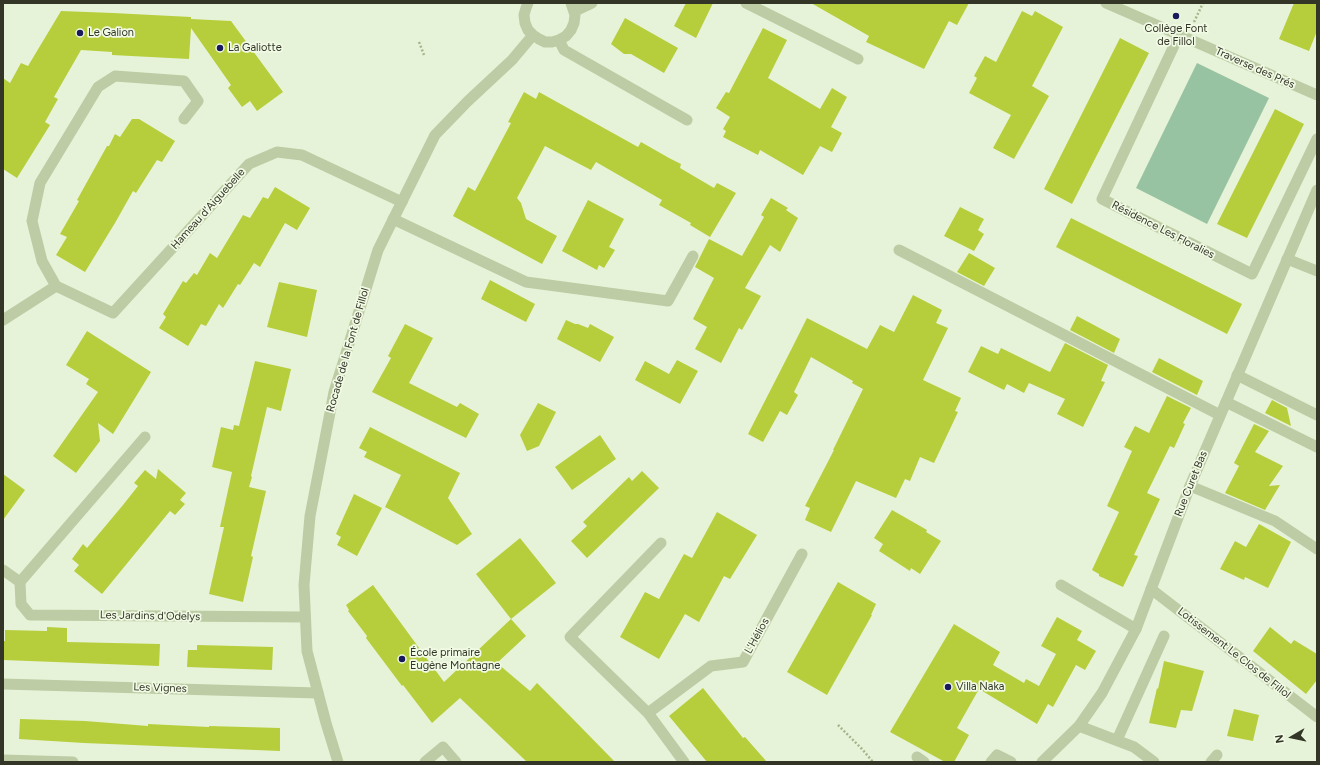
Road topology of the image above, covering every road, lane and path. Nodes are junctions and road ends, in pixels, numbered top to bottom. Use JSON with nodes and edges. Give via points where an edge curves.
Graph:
{"nodes":[{"id":1,"x":528,"y":3,"type":"edge"},
{"id":2,"x":592,"y":3,"type":"edge"},
{"id":3,"x":746,"y":3,"type":"edge"},
{"id":4,"x":1106,"y":3,"type":"edge"},
{"id":5,"x":1203,"y":3,"type":"edge"},
{"id":6,"x":573,"y":7,"type":"edge"},
{"id":7,"x":532,"y":36,"type":"junction"},
{"id":8,"x":1183,"y":37,"type":"junction"},
{"id":9,"x":559,"y":40,"type":"junction"},
{"id":10,"x":419,"y":42,"type":"dead end"},
{"id":11,"x":424,"y":55,"type":"dead end"},
{"id":12,"x":858,"y":59,"type":"dead end"},
{"id":13,"x":1317,"y":95,"type":"edge"},
{"id":14,"x":184,"y":119,"type":"dead end"},
{"id":15,"x":687,"y":120,"type":"dead end"},
{"id":16,"x":1317,"y":139,"type":"edge"},
{"id":17,"x":1317,"y":190,"type":"edge"},
{"id":18,"x":402,"y":202,"type":"junction"},
{"id":19,"x":393,"y":218,"type":"junction"},
{"id":20,"x":899,"y":250,"type":"dead end"},
{"id":21,"x":693,"y":256,"type":"dead end"},
{"id":22,"x":1287,"y":259,"type":"junction"},
{"id":23,"x":1317,"y":271,"type":"edge"},
{"id":24,"x":56,"y":286,"type":"junction"},
{"id":25,"x":3,"y":320,"type":"edge"},
{"id":26,"x":1237,"y":375,"type":"junction"},
{"id":27,"x":1226,"y":402,"type":"junction"},
{"id":28,"x":1220,"y":415,"type":"junction"},
{"id":29,"x":1317,"y":415,"type":"edge"},
{"id":30,"x":145,"y":437,"type":"dead end"},
{"id":31,"x":1317,"y":447,"type":"edge"},
{"id":32,"x":1190,"y":486,"type":"junction"},
{"id":33,"x":661,"y":543,"type":"dead end"},
{"id":34,"x":1317,"y":549,"type":"edge"},
{"id":35,"x":802,"y":554,"type":"dead end"},
{"id":36,"x":3,"y":570,"type":"edge"},
{"id":37,"x":20,"y":582,"type":"junction"},
{"id":38,"x":1061,"y":585,"type":"dead end"},
{"id":39,"x":1151,"y":589,"type":"junction"},
{"id":40,"x":305,"y":617,"type":"junction"},
{"id":41,"x":1136,"y":629,"type":"junction"},
{"id":42,"x":1164,"y":636,"type":"dead end"},
{"id":43,"x":3,"y":684,"type":"edge"},
{"id":44,"x":318,"y":693,"type":"junction"},
{"id":45,"x":648,"y":713,"type":"junction"},
{"id":46,"x":1317,"y":717,"type":"edge"},
{"id":47,"x":838,"y":725,"type":"dead end"},
{"id":48,"x":1079,"y":726,"type":"junction"},
{"id":49,"x":1116,"y":740,"type":"junction"},
{"id":50,"x":3,"y":760,"type":"edge"},
{"id":51,"x":51,"y":762,"type":"edge"},
{"id":52,"x":73,"y":762,"type":"edge"},
{"id":53,"x":338,"y":762,"type":"edge"},
{"id":54,"x":425,"y":762,"type":"edge"},
{"id":55,"x":456,"y":762,"type":"edge"},
{"id":56,"x":684,"y":762,"type":"edge"},
{"id":57,"x":873,"y":762,"type":"edge"},
{"id":58,"x":990,"y":762,"type":"edge"},
{"id":59,"x":1011,"y":762,"type":"edge"},
{"id":60,"x":1042,"y":762,"type":"edge"},
{"id":61,"x":1154,"y":762,"type":"edge"}],
"edges":[{"from":1,"to":7,"type":"street","via":[[524,15]]},
{"from":2,"to":6,"type":"street"},
{"from":3,"to":12,"type":"street"},
{"from":4,"to":8,"type":"street","name":"Traverse des Prés"},
{"from":5,"to":8,"type":"path"},
{"from":6,"to":9,"type":"street","via":[[574,23],[566,36]]},
{"from":7,"to":9,"type":"street","via":[[545,42]]},
{"from":7,"to":18,"type":"street","name":"Rocade de la Font de Fillol","via":[[512,60],[435,135]]},
{"from":8,"to":13,"type":"street","name":"Traverse des Prés"},
{"from":8,"to":16,"type":"street","name":"Résidence Les Floralies","via":[[1102,199],[1252,274]]},
{"from":9,"to":15,"type":"street","via":[[564,50]]},
{"from":10,"to":11,"type":"path"},
{"from":14,"to":24,"type":"street","via":[[198,101],[184,81],[115,76],[98,87],[40,183],[32,221],[42,261]]},
{"from":17,"to":22,"type":"street","name":"Rue Curet Bas"},
{"from":18,"to":19,"type":"street","name":"Rocade de la Font de Fillol"},
{"from":18,"to":24,"type":"street","name":"Hameau d'Aiguebelle","via":[[302,155],[278,152],[249,164],[112,313]]},
{"from":19,"to":21,"type":"street","via":[[526,282],[668,301]]},
{"from":19,"to":40,"type":"street","name":"Rocade de la Font de Fillol","via":[[378,250],[334,392],[310,516],[304,585]]},
{"from":20,"to":28,"type":"street"},
{"from":22,"to":23,"type":"street"},
{"from":22,"to":26,"type":"street","name":"Rue Curet Bas"},
{"from":24,"to":25,"type":"street"},
{"from":26,"to":27,"type":"street","name":"Rue Curet Bas"},
{"from":26,"to":29,"type":"street"},
{"from":27,"to":28,"type":"street","name":"Rue Curet Bas"},
{"from":27,"to":31,"type":"street"},
{"from":28,"to":32,"type":"street","name":"Rue Curet Bas"},
{"from":30,"to":37,"type":"street"},
{"from":32,"to":34,"type":"street","via":[[1275,521]]},
{"from":32,"to":39,"type":"street","name":"Rue Curet Bas"},
{"from":33,"to":45,"type":"street","via":[[570,637]]},
{"from":35,"to":45,"type":"street","name":"L'Hélios","via":[[743,662],[711,666]]},
{"from":36,"to":37,"type":"street"},
{"from":37,"to":40,"type":"street","name":"Les Jardins d'Odelys","via":[[21,604],[30,615]]},
{"from":38,"to":41,"type":"street"},
{"from":39,"to":41,"type":"street","name":"Rue Curet Bas"},
{"from":39,"to":46,"type":"street","name":"Lotissement Le Clos de Fillol"},
{"from":40,"to":44,"type":"street","name":"Rocade de la Font de Fillol","via":[[307,651]]},
{"from":41,"to":48,"type":"street","name":"Rue Curet Bas","via":[[1102,693]]},
{"from":42,"to":49,"type":"street"},
{"from":43,"to":44,"type":"street","name":"Les Vignes"},
{"from":44,"to":53,"type":"street","name":"Rocade de la Font de Fillol"},
{"from":45,"to":56,"type":"street"},
{"from":47,"to":57,"type":"path"},
{"from":48,"to":49,"type":"street"},
{"from":48,"to":60,"type":"street","name":"Rue Curet Bas"},
{"from":49,"to":61,"type":"street","via":[[1134,747]]},
{"from":50,"to":51,"type":"street"},
{"from":51,"to":52,"type":"street"},
{"from":54,"to":55,"type":"street","via":[[443,747]]},
{"from":58,"to":59,"type":"street","via":[[997,755]]}]}
